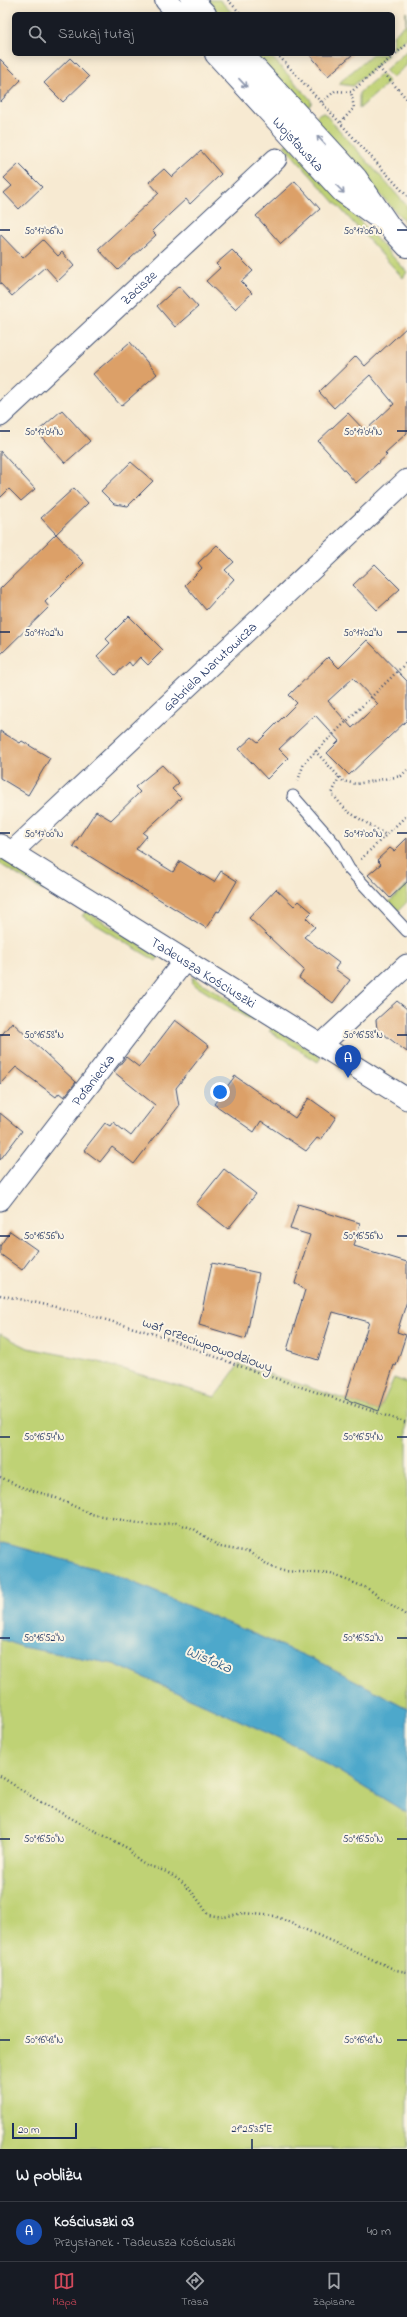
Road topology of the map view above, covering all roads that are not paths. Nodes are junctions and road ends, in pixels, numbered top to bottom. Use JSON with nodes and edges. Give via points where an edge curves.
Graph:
{"nodes":[{"id":1,"x":166,"y":0,"type":"edge"},
{"id":2,"x":192,"y":0,"type":"edge"},
{"id":3,"x":177,"y":12,"type":"edge"},
{"id":4,"x":202,"y":12,"type":"edge"},
{"id":5,"x":218,"y":56,"type":"edge"},
{"id":6,"x":244,"y":56,"type":"edge"},
{"id":7,"x":276,"y":159,"type":"dead end"},
{"id":8,"x":389,"y":226,"type":"junction"},
{"id":9,"x":407,"y":246,"type":"edge"},
{"id":10,"x":0,"y":416,"type":"edge"},
{"id":11,"x":407,"y":480,"type":"edge"},
{"id":12,"x":293,"y":796,"type":"road end"},
{"id":13,"x":6,"y":849,"type":"edge"},
{"id":14,"x":407,"y":931,"type":"edge"},
{"id":15,"x":185,"y":960,"type":"junction"},
{"id":16,"x":407,"y":965,"type":"edge"},
{"id":17,"x":321,"y":1045,"type":"junction"},
{"id":18,"x":407,"y":1099,"type":"edge"},
{"id":19,"x":0,"y":1200,"type":"edge"}],
"edges":[{"from":1,"to":3,"type":"street"},
{"from":2,"to":4,"type":"street"},
{"from":5,"to":8,"type":"street","name":"Wojsławska","one_way":true,"via":[[342,191]]},
{"from":8,"to":6,"type":"street","name":"Wojsławska","one_way":true,"via":[[356,178]]},
{"from":7,"to":10,"type":"street","name":"Zacisze"},
{"from":8,"to":9,"type":"street","name":"Wojsławska"},
{"from":11,"to":13,"type":"street","name":"Gabriela Narutowicza"},
{"from":12,"to":14,"type":"lane","via":[[335,844],[349,869]]},
{"from":13,"to":15,"type":"street","name":"Tadeusza Kościuszki"},
{"from":15,"to":17,"type":"street","name":"Tadeusza Kościuszki"},
{"from":15,"to":19,"type":"street","name":"Połaniecka"},
{"from":16,"to":17,"type":"street"},
{"from":17,"to":18,"type":"street","name":"Tadeusza Kościuszki"}]}
